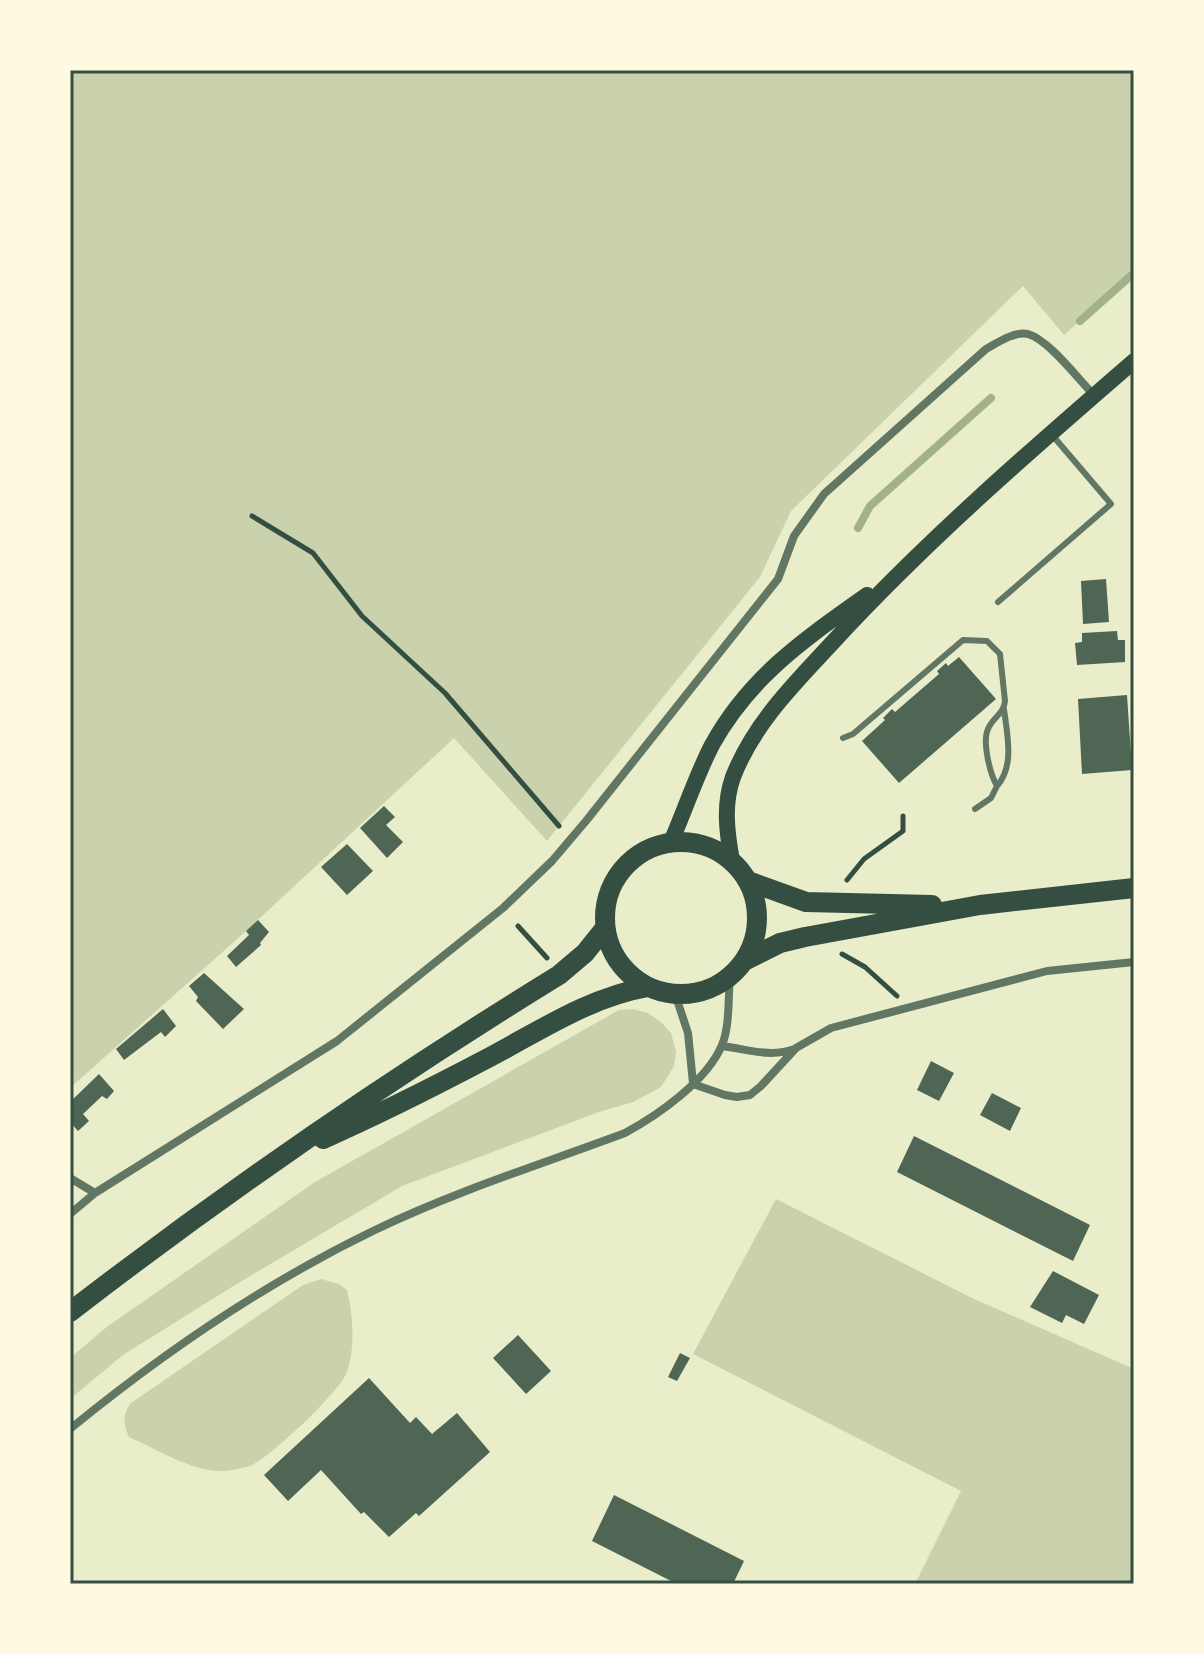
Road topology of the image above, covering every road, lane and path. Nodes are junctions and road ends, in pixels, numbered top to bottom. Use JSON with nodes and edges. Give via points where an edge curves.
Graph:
{"nodes":[{"id":1,"x":1134,"y":361,"type":"edge"},
{"id":2,"x":1094,"y":395,"type":"junction"},
{"id":3,"x":1050,"y":434,"type":"junction"},
{"id":4,"x":252,"y":516,"type":"dead end"},
{"id":5,"x":894,"y":576,"type":"junction"},
{"id":6,"x":998,"y":602,"type":"dead end"},
{"id":7,"x":1004,"y":708,"type":"junction"},
{"id":8,"x":843,"y":738,"type":"dead end"},
{"id":9,"x":997,"y":786,"type":"junction"},
{"id":10,"x":975,"y":809,"type":"dead end"},
{"id":11,"x":903,"y":816,"type":"dead end"},
{"id":12,"x":570,"y":839,"type":"junction"},
{"id":13,"x":671,"y":842,"type":"junction"},
{"id":14,"x":732,"y":861,"type":"junction"},
{"id":15,"x":748,"y":881,"type":"junction"},
{"id":16,"x":1134,"y":888,"type":"edge"},
{"id":17,"x":843,"y":890,"type":"dead end"},
{"id":18,"x":980,"y":905,"type":"junction"},
{"id":19,"x":518,"y":926,"type":"dead end"},
{"id":20,"x":605,"y":928,"type":"junction"},
{"id":21,"x":842,"y":948,"type":"dead end"},
{"id":22,"x":1134,"y":962,"type":"edge"},
{"id":23,"x":553,"y":965,"type":"dead end"},
{"id":24,"x":737,"y":969,"type":"junction"},
{"id":25,"x":648,"y":987,"type":"junction"},
{"id":26,"x":675,"y":994,"type":"junction"},
{"id":27,"x":908,"y":1008,"type":"junction"},
{"id":28,"x":722,"y":1046,"type":"junction"},
{"id":29,"x":796,"y":1048,"type":"junction"},
{"id":30,"x":693,"y":1084,"type":"junction"},
{"id":31,"x":287,"y":1155,"type":"junction"},
{"id":32,"x":70,"y":1178,"type":"edge"},
{"id":33,"x":95,"y":1193,"type":"junction"},
{"id":34,"x":70,"y":1214,"type":"edge"},
{"id":35,"x":70,"y":1312,"type":"edge"},
{"id":36,"x":70,"y":1429,"type":"edge"}],
"edges":[{"from":1,"to":2,"type":"main road"},
{"from":2,"to":3,"type":"main road"},
{"from":2,"to":12,"type":"street","via":[[1049,348],[1027,334],[1009,336],[986,349],[824,494],[794,536],[778,579]]},
{"from":3,"to":5,"type":"main road"},
{"from":3,"to":6,"type":"lane","via":[[1111,504]]},
{"from":4,"to":12,"type":"path","via":[[313,553],[362,616],[445,693]]},
{"from":5,"to":13,"type":"main road","via":[[794,646],[745,698],[713,744]]},
{"from":5,"to":14,"type":"main road","via":[[765,717],[742,756],[727,802]]},
{"from":7,"to":8,"type":"lane","via":[[1000,654],[987,641],[963,640]]},
{"from":7,"to":9,"type":"lane","via":[[1007,769]]},
{"from":7,"to":9,"type":"lane","via":[[986,738],[989,769]]},
{"from":9,"to":10,"type":"lane"},
{"from":11,"to":17,"type":"path","via":[[903,831],[864,859]]},
{"from":12,"to":33,"type":"street","via":[[503,908],[337,1041]]},
{"from":13,"to":14,"type":"main road","via":[[703,845]]},
{"from":13,"to":20,"type":"main road","via":[[645,851],[624,867],[610,889]]},
{"from":14,"to":15,"type":"main road"},
{"from":15,"to":18,"type":"main road","via":[[806,902]]},
{"from":15,"to":24,"type":"main road","via":[[757,922],[753,942]]},
{"from":16,"to":18,"type":"main road"},
{"from":18,"to":24,"type":"main road","via":[[780,943]]},
{"from":19,"to":23,"type":"path"},
{"from":20,"to":25,"type":"main road","via":[[616,959]]},
{"from":20,"to":31,"type":"main road","via":[[559,975]]},
{"from":21,"to":27,"type":"path","via":[[842,956],[865,967]]},
{"from":22,"to":27,"type":"street","via":[[1047,971]]},
{"from":24,"to":26,"type":"main road","via":[[704,991]]},
{"from":24,"to":28,"type":"street"},
{"from":25,"to":26,"type":"main road"},
{"from":25,"to":31,"type":"main road","via":[[578,1009],[423,1093]]},
{"from":26,"to":30,"type":"street","via":[[688,1033]]},
{"from":27,"to":29,"type":"street","via":[[831,1028]]},
{"from":28,"to":29,"type":"street","via":[[760,1053]]},
{"from":28,"to":30,"type":"street"},
{"from":29,"to":30,"type":"street","via":[[750,1095],[725,1095]]},
{"from":30,"to":36,"type":"street","via":[[625,1133],[422,1209],[297,1272],[149,1367]]},
{"from":31,"to":35,"type":"main road"},
{"from":32,"to":33,"type":"street"},
{"from":33,"to":34,"type":"street"}]}
